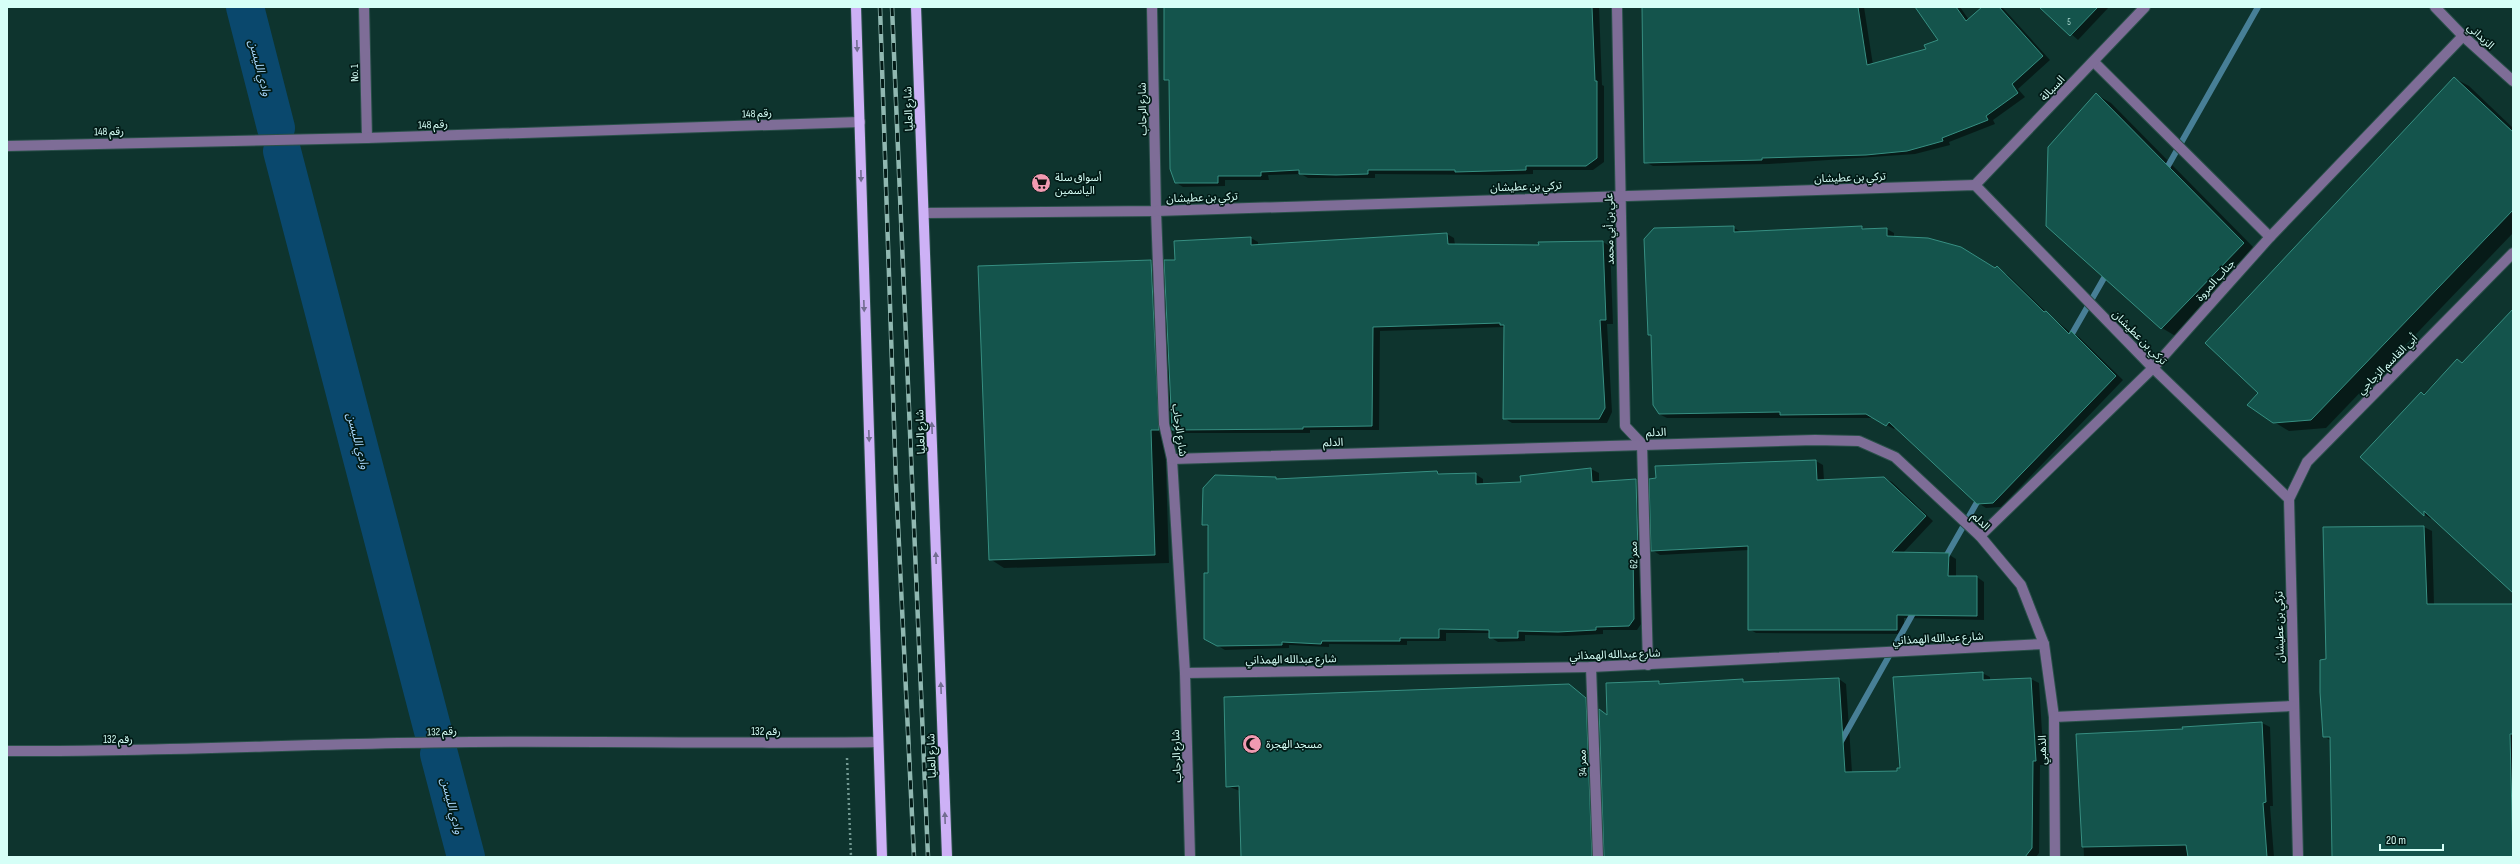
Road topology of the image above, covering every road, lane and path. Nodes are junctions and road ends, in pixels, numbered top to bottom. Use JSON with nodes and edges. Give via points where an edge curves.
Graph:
{"nodes":[{"id":1,"x":364,"y":7,"type":"edge"},
{"id":2,"x":856,"y":7,"type":"edge"},
{"id":3,"x":916,"y":7,"type":"edge"},
{"id":4,"x":1152,"y":7,"type":"edge"},
{"id":5,"x":1617,"y":7,"type":"edge"},
{"id":6,"x":2145,"y":7,"type":"edge"},
{"id":7,"x":2435,"y":7,"type":"edge"},
{"id":8,"x":2463,"y":36,"type":"junction"},
{"id":9,"x":2094,"y":62,"type":"junction"},
{"id":10,"x":2513,"y":81,"type":"edge"},
{"id":11,"x":860,"y":122,"type":"junction"},
{"id":12,"x":367,"y":138,"type":"junction"},
{"id":13,"x":7,"y":146,"type":"edge"},
{"id":14,"x":1975,"y":185,"type":"junction"},
{"id":15,"x":1620,"y":195,"type":"junction"},
{"id":16,"x":1156,"y":211,"type":"junction"},
{"id":17,"x":924,"y":213,"type":"junction"},
{"id":18,"x":2270,"y":237,"type":"junction"},
{"id":19,"x":2513,"y":253,"type":"edge"},
{"id":20,"x":2153,"y":368,"type":"junction"},
{"id":21,"x":1642,"y":444,"type":"junction"},
{"id":22,"x":1172,"y":459,"type":"junction"},
{"id":23,"x":2288,"y":499,"type":"junction"},
{"id":24,"x":1980,"y":536,"type":"junction"},
{"id":25,"x":2044,"y":644,"type":"junction"},
{"id":26,"x":1648,"y":665,"type":"junction"},
{"id":27,"x":1590,"y":667,"type":"junction"},
{"id":28,"x":1185,"y":673,"type":"junction"},
{"id":29,"x":2292,"y":706,"type":"junction"},
{"id":30,"x":2054,"y":717,"type":"junction"},
{"id":31,"x":847,"y":742,"type":"junction"},
{"id":32,"x":878,"y":742,"type":"junction"},
{"id":33,"x":7,"y":751,"type":"edge"},
{"id":34,"x":851,"y":857,"type":"edge"},
{"id":35,"x":882,"y":857,"type":"edge"},
{"id":36,"x":947,"y":857,"type":"edge"},
{"id":37,"x":1190,"y":857,"type":"edge"},
{"id":38,"x":1598,"y":857,"type":"edge"},
{"id":39,"x":2055,"y":857,"type":"edge"},
{"id":40,"x":2298,"y":857,"type":"edge"}],
"edges":[{"from":1,"to":12,"type":"street","name":"No. 1"},
{"from":2,"to":11,"type":"main road","one_way":true},
{"from":3,"to":17,"type":"main road","name":"شارع العليا"},
{"from":4,"to":16,"type":"street","name":"شارع الرحاب"},
{"from":5,"to":15,"type":"street","name":"علي بن أبي محمد"},
{"from":6,"to":9,"type":"street","name":"السبالة"},
{"from":7,"to":8,"type":"street","name":"الزبداني"},
{"from":8,"to":10,"type":"street","name":"الزبداني"},
{"from":8,"to":18,"type":"street","name":"جناب المروة"},
{"from":9,"to":14,"type":"street","name":"السبالة"},
{"from":9,"to":18,"type":"street"},
{"from":11,"to":12,"type":"street","name":"رقم 148"},
{"from":11,"to":32,"type":"main road","one_way":true},
{"from":12,"to":13,"type":"street","name":"رقم 148"},
{"from":14,"to":15,"type":"street","name":"تركي بن عطيشان"},
{"from":14,"to":20,"type":"street","name":"تركي بن عطيشان"},
{"from":15,"to":16,"type":"street","name":"تركي بن عطيشان"},
{"from":15,"to":21,"type":"street","name":"علي بن أبي محمد","via":[[1626,426]]},
{"from":16,"to":17,"type":"street","name":"تركي بن عطيشان"},
{"from":16,"to":22,"type":"street","name":"شارع الرحاب","via":[[1164,424]]},
{"from":36,"to":17,"type":"main road","name":"شارع العليا","one_way":true},
{"from":18,"to":20,"type":"street","name":"جناب المروة"},
{"from":19,"to":23,"type":"street","name":"أبي القاسم الزجاجي","via":[[2307,462]]},
{"from":20,"to":23,"type":"street","name":"تركي بن عطيشان"},
{"from":20,"to":24,"type":"street","name":"جناب المروة"},
{"from":21,"to":22,"type":"street","name":"الدلم"},
{"from":21,"to":24,"type":"street","name":"الدلم","via":[[1859,441],[1895,457]]},
{"from":21,"to":26,"type":"street","name":"ممر 62"},
{"from":22,"to":28,"type":"street","name":"شارع الرحاب"},
{"from":23,"to":29,"type":"street","name":"تركي بن عطيشان"},
{"from":24,"to":25,"type":"street","name":"الدلم","via":[[2021,585]]},
{"from":25,"to":26,"type":"street","name":"شارع عبدالله الهمذاني"},
{"from":25,"to":30,"type":"street","name":"الذهبي"},
{"from":26,"to":27,"type":"street","name":"شارع عبدالله الهمذاني"},
{"from":27,"to":28,"type":"street","name":"شارع عبدالله الهمذاني"},
{"from":27,"to":38,"type":"street","name":"ممر 34"},
{"from":28,"to":37,"type":"street","name":"شارع الرحاب"},
{"from":29,"to":30,"type":"street"},
{"from":29,"to":40,"type":"street","name":"تركي بن عطيشان"},
{"from":30,"to":39,"type":"street","name":"الذهبي"},
{"from":31,"to":32,"type":"street","name":"رقم 132"},
{"from":31,"to":33,"type":"street","name":"رقم 132","via":[[470,742],[135,752]]},
{"from":31,"to":34,"type":"path"},
{"from":32,"to":35,"type":"main road"}]}
